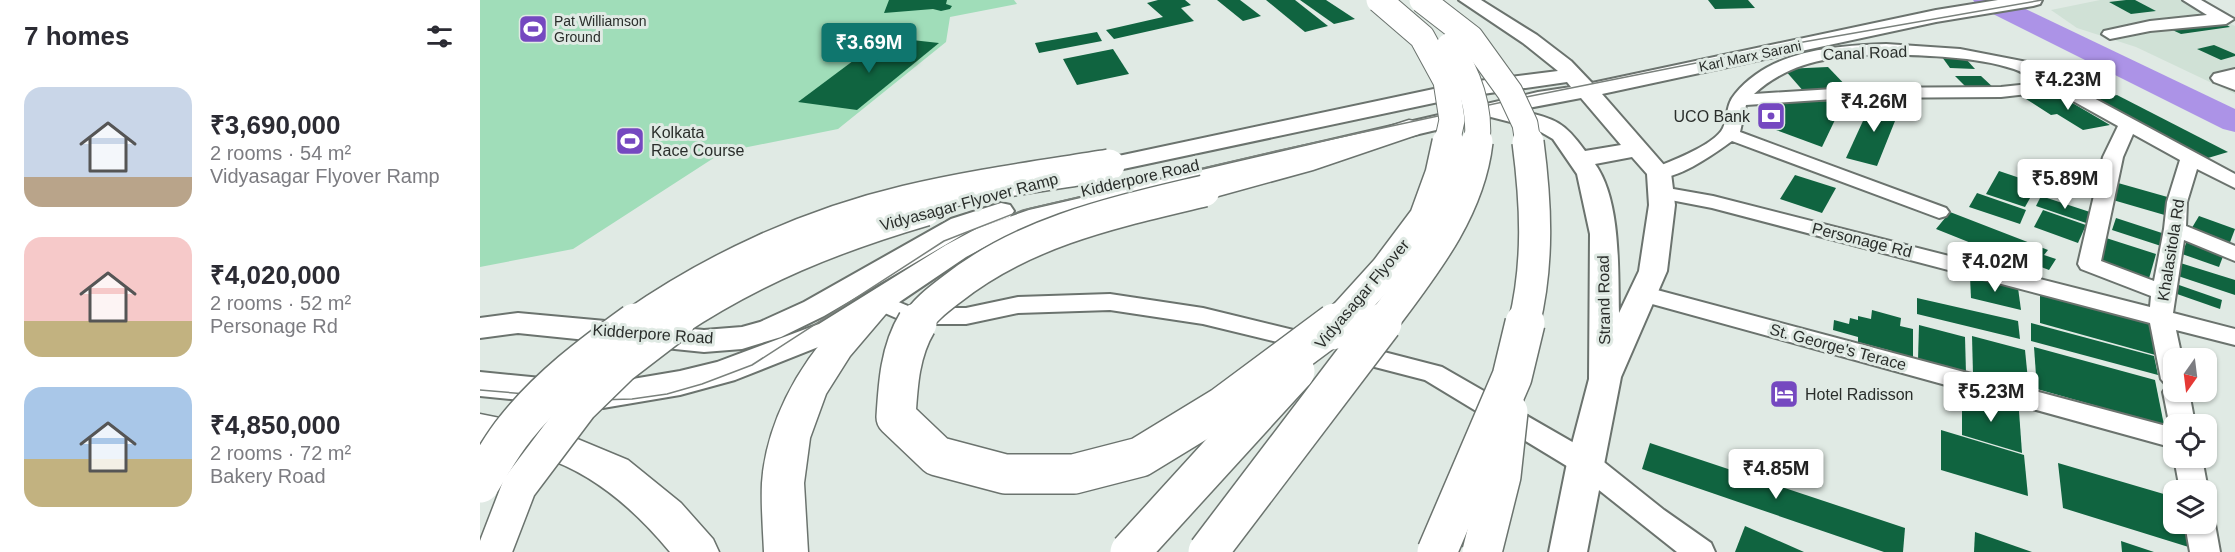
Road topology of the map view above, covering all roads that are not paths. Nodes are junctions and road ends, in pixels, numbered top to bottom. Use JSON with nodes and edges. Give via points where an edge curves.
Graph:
{"nodes":[{"id":1,"x":1379,"y":0,"type":"edge"},
{"id":2,"x":1400,"y":0,"type":"edge"},
{"id":3,"x":1422,"y":0,"type":"edge"},
{"id":4,"x":1468,"y":0,"type":"edge"},
{"id":5,"x":1950,"y":0,"type":"edge"},
{"id":6,"x":2032,"y":0,"type":"edge"},
{"id":7,"x":2190,"y":0,"type":"edge"},
{"id":8,"x":1887,"y":11,"type":"junction"},
{"id":9,"x":1936,"y":16,"type":"junction"},
{"id":10,"x":2230,"y":21,"type":"edge"},
{"id":11,"x":2110,"y":34,"type":"dead end"},
{"id":12,"x":2235,"y":74,"type":"edge"},
{"id":13,"x":1579,"y":83,"type":"junction"},
{"id":14,"x":2235,"y":85,"type":"edge"},
{"id":15,"x":2058,"y":86,"type":"junction"},
{"id":16,"x":1538,"y":99,"type":"joint"},
{"id":17,"x":1740,"y":100,"type":"junction"},
{"id":18,"x":1486,"y":111,"type":"junction"},
{"id":19,"x":2128,"y":124,"type":"junction"},
{"id":20,"x":1409,"y":128,"type":"junction"},
{"id":21,"x":1730,"y":134,"type":"junction"},
{"id":22,"x":1637,"y":149,"type":"junction"},
{"id":23,"x":2190,"y":158,"type":"junction"},
{"id":24,"x":1579,"y":160,"type":"junction"},
{"id":25,"x":1109,"y":165,"type":"junction"},
{"id":26,"x":1660,"y":183,"type":"junction"},
{"id":27,"x":2235,"y":183,"type":"edge"},
{"id":28,"x":1939,"y":212,"type":"dead end"},
{"id":29,"x":2175,"y":230,"type":"junction"},
{"id":30,"x":2235,"y":254,"type":"edge"},
{"id":31,"x":2164,"y":293,"type":"junction"},
{"id":32,"x":1642,"y":294,"type":"junction"},
{"id":33,"x":879,"y":302,"type":"junction"},
{"id":34,"x":1348,"y":313,"type":"junction"},
{"id":35,"x":2162,"y":317,"type":"junction"},
{"id":36,"x":480,"y":328,"type":"edge"},
{"id":37,"x":2235,"y":337,"type":"edge"},
{"id":38,"x":774,"y":341,"type":"junction"},
{"id":39,"x":2168,"y":348,"type":"edge"},
{"id":40,"x":1512,"y":377,"type":"junction"},
{"id":41,"x":1605,"y":380,"type":"junction"},
{"id":42,"x":480,"y":384,"type":"edge"},
{"id":43,"x":480,"y":429,"type":"edge"},
{"id":44,"x":2163,"y":435,"type":"edge"},
{"id":45,"x":1585,"y":463,"type":"junction"},
{"id":46,"x":480,"y":483,"type":"edge"},
{"id":47,"x":2202,"y":534,"type":"edge"},
{"id":48,"x":494,"y":552,"type":"edge"},
{"id":49,"x":697,"y":552,"type":"edge"},
{"id":50,"x":786,"y":552,"type":"edge"},
{"id":51,"x":1130,"y":552,"type":"edge"},
{"id":52,"x":1208,"y":552,"type":"edge"},
{"id":53,"x":1437,"y":552,"type":"edge"},
{"id":54,"x":1482,"y":552,"type":"edge"},
{"id":55,"x":1568,"y":552,"type":"edge"},
{"id":56,"x":1700,"y":552,"type":"edge"},
{"id":57,"x":2205,"y":552,"type":"edge"}],
"edges":[{"from":1,"to":34,"type":"highway","name":"Vidyasagar Flyover","bridge":true,"via":[[1422,38],[1446,81],[1452,120],[1441,174],[1425,218]]},
{"from":2,"to":52,"type":"highway","bridge":true,"via":[[1438,33],[1456,55],[1473,92],[1480,124],[1475,166],[1439,244]]},
{"from":3,"to":40,"type":"highway","bridge":true,"via":[[1471,38],[1510,92],[1525,124],[1535,195],[1535,257]]},
{"from":4,"to":13,"type":"main road","via":[[1564,64]]},
{"from":5,"to":8,"type":"main road"},
{"from":6,"to":9,"type":"main road","name":"Karl Marx Sarani"},
{"from":7,"to":10,"type":"street"},
{"from":8,"to":9,"type":"main road"},
{"from":8,"to":13,"type":"main road","via":[[1632,67]]},
{"from":9,"to":13,"type":"main road","name":"Karl Marx Sarani"},
{"from":10,"to":11,"type":"street","via":[[2150,26]]},
{"from":12,"to":14,"type":"street","via":[[2220,78]]},
{"from":13,"to":16,"type":"main road","name":"Karl Marx Sarani"},
{"from":13,"to":22,"type":"main road"},
{"from":13,"to":25,"type":"main road","name":"Vidyasagar Flyover Ramp","via":[[1462,90]]},
{"from":13,"to":38,"type":"main road","name":"Kidderpore Road","via":[[1008,209],[960,225],[814,309]]},
{"from":15,"to":17,"type":"street","via":[[2001,92],[1849,93]]},
{"from":15,"to":17,"type":"street","name":"Canal Road","via":[[2021,66],[1990,58],[1950,53],[1848,51],[1788,63],[1762,78]]},
{"from":15,"to":19,"type":"street","name":"Canal Road"},
{"from":16,"to":18,"type":"main road","name":"Kidderpore Road"},
{"from":17,"to":21,"type":"street","name":"Canal Road"},
{"from":18,"to":20,"type":"main road","name":"Kidderpore Road"},
{"from":18,"to":24,"type":"main road","name":"Strand Road","via":[[1542,123],[1561,134]]},
{"from":19,"to":23,"type":"street","name":"Canal Road"},
{"from":19,"to":31,"type":"street","via":[[2113,157],[2089,264]]},
{"from":20,"to":33,"type":"main road","name":"Kidderpore Road","via":[[1038,216],[988,234],[956,251]]},
{"from":20,"to":34,"type":"highway","bridge":true,"via":[[1304,164],[1119,212],[1011,250],[964,277],[921,316],[899,364],[896,417],[937,456],[1005,474],[1074,474],[1140,457],[1222,407]]},
{"from":21,"to":26,"type":"street"},
{"from":21,"to":28,"type":"street"},
{"from":22,"to":24,"type":"main road"},
{"from":22,"to":26,"type":"main road"},
{"from":23,"to":27,"type":"street","name":"Canal Road"},
{"from":23,"to":29,"type":"street","name":"Khalasitola Rd","via":[[2177,202]]},
{"from":24,"to":41,"type":"main road","name":"Strand Road","via":[[1589,174],[1604,234]]},
{"from":25,"to":46,"type":"highway","bridge":true,"via":[[938,193],[876,208],[756,254],[677,295],[588,360],[517,426]]},
{"from":25,"to":48,"type":"main road","name":"Vidyasagar Flyover Ramp","bridge":true,"via":[[891,221],[819,246],[685,316],[618,369],[568,418],[517,491]]},
{"from":26,"to":32,"type":"main road","via":[[1653,271]]},
{"from":26,"to":35,"type":"street","name":"Personage Rd","via":[[1713,202]]},
{"from":29,"to":30,"type":"street"},
{"from":29,"to":31,"type":"street","name":"Khalasitola Rd"},
{"from":31,"to":35,"type":"street","name":"Khalasitola Rd"},
{"from":32,"to":41,"type":"main road"},
{"from":32,"to":44,"type":"street","name":"St. George's Terace"},
{"from":33,"to":38,"type":"main road","name":"Kidderpore Road","via":[[830,331]]},
{"from":33,"to":45,"type":"street","via":[[910,316],[966,316],[1018,305],[1110,302],[1203,316],[1433,373]]},
{"from":33,"to":50,"type":"highway","via":[[837,347],[808,392],[790,438],[783,483]]},
{"from":34,"to":51,"type":"highway","name":"Vidyasagar Flyover","bridge":true},
{"from":35,"to":37,"type":"street","name":"Personage Rd"},
{"from":35,"to":39,"type":"street","name":"Khalasitola Rd"},
{"from":36,"to":38,"type":"main road","name":"Kidderpore Road","via":[[518,323],[704,341]]},
{"from":38,"to":42,"type":"main road","name":"Kidderpore Road","via":[[724,372],[628,394],[603,396]]},
{"from":40,"to":53,"type":"highway","bridge":true},
{"from":40,"to":54,"type":"highway","bridge":true,"via":[[1501,476]]},
{"from":41,"to":45,"type":"main road","name":"Strand Road"},
{"from":43,"to":49,"type":"highway","via":[[551,443],[614,472],[666,516]]},
{"from":45,"to":55,"type":"main road","name":"Strand Road"},
{"from":45,"to":56,"type":"street"},
{"from":47,"to":57,"type":"street"}]}
